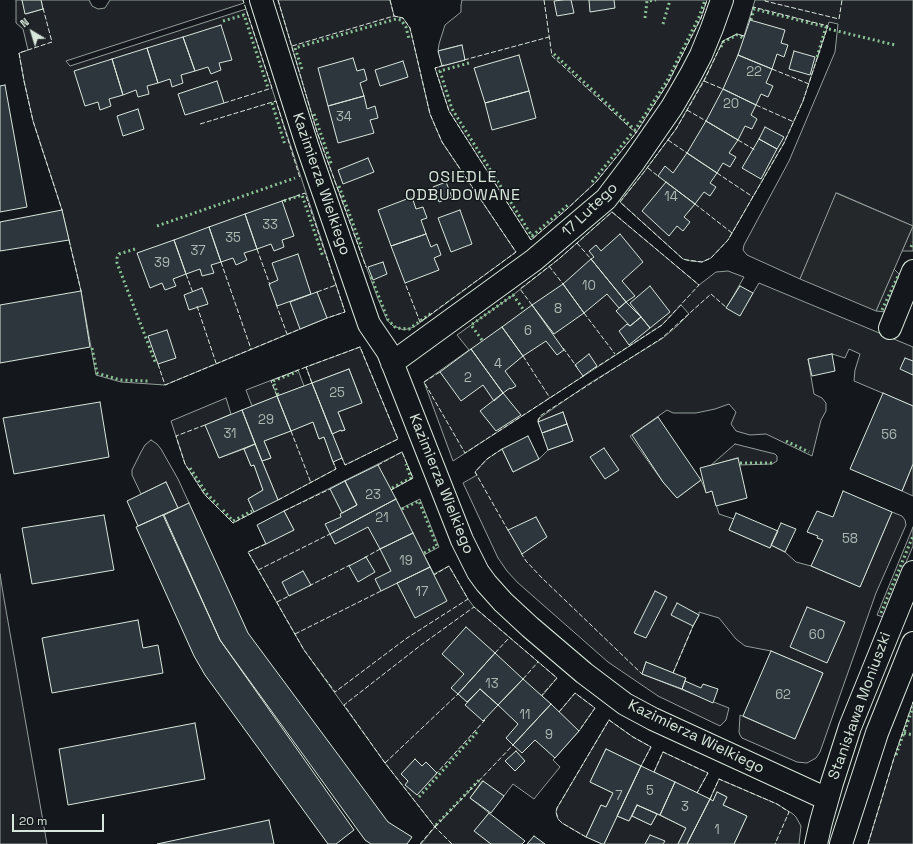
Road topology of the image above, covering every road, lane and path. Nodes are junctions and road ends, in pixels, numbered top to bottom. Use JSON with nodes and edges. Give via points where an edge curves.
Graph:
{"nodes":[{"id":1,"x":261,"y":0,"type":"edge"},
{"id":2,"x":722,"y":0,"type":"edge"},
{"id":3,"x":913,"y":270,"type":"edge"},
{"id":4,"x":890,"y":328,"type":"dead end"},
{"id":5,"x":392,"y":363,"type":"junction"},
{"id":6,"x":913,"y":572,"type":"edge"},
{"id":7,"x":913,"y":643,"type":"edge"},
{"id":8,"x":827,"y":799,"type":"junction"},
{"id":9,"x":816,"y":844,"type":"edge"},
{"id":10,"x":841,"y":844,"type":"edge"}],
"edges":[{"from":1,"to":5,"type":"street","name":"Kazimierza Wielkiego","via":[[307,145],[370,324],[382,341]]},
{"from":2,"to":5,"type":"street","name":"17 Lutego","via":[[701,55],[672,107],[606,199],[534,260]]},
{"from":3,"to":4,"type":"street"},
{"from":5,"to":8,"type":"street","name":"Kazimierza Wielkiego","via":[[462,540],[478,572],[494,593],[584,673],[632,708]]},
{"from":6,"to":8,"type":"street","name":"Stanisława Moniuszki","via":[[850,727]]},
{"from":7,"to":10,"type":"street","name":"Stanisława Moniuszki","via":[[877,733]]},
{"from":8,"to":9,"type":"street","name":"Stanisława Moniuszki"}]}
